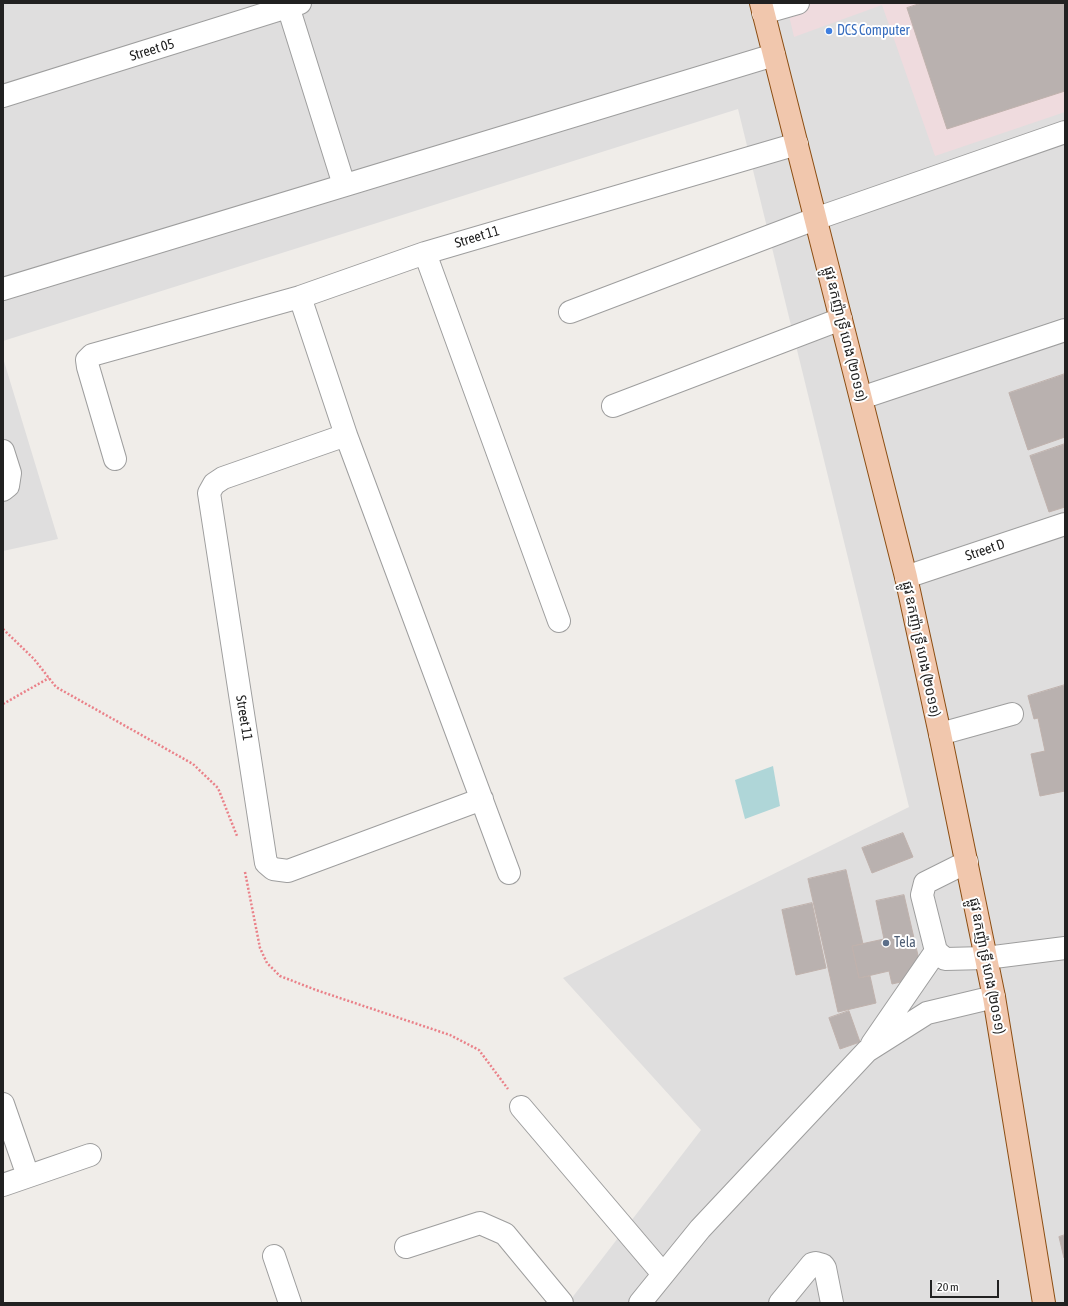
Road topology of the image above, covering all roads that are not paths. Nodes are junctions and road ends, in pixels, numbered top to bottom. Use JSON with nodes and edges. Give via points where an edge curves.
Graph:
{"nodes":[{"id":1,"x":798,"y":3,"type":"edge"},
{"id":2,"x":292,"y":4,"type":"edge"},
{"id":3,"x":762,"y":8,"type":"edge"},
{"id":4,"x":774,"y":55,"type":"junction"},
{"id":5,"x":3,"y":96,"type":"edge"},
{"id":6,"x":1065,"y":132,"type":"edge"},
{"id":7,"x":796,"y":144,"type":"junction"},
{"id":8,"x":344,"y":185,"type":"junction"},
{"id":9,"x":816,"y":219,"type":"junction"},
{"id":10,"x":425,"y":252,"type":"junction"},
{"id":11,"x":3,"y":289,"type":"edge"},
{"id":12,"x":300,"y":297,"type":"junction"},
{"id":13,"x":570,"y":312,"type":"dead end"},
{"id":14,"x":841,"y":319,"type":"junction"},
{"id":15,"x":1065,"y":330,"type":"edge"},
{"id":16,"x":861,"y":398,"type":"junction"},
{"id":17,"x":613,"y":406,"type":"dead end"},
{"id":18,"x":346,"y":435,"type":"junction"},
{"id":19,"x":3,"y":451,"type":"edge"},
{"id":20,"x":115,"y":459,"type":"dead end"},
{"id":21,"x":3,"y":490,"type":"edge"},
{"id":22,"x":1065,"y":524,"type":"edge"},
{"id":23,"x":906,"y":577,"type":"junction"},
{"id":24,"x":559,"y":621,"type":"dead end"},
{"id":25,"x":1012,"y":714,"type":"dead end"},
{"id":26,"x":940,"y":734,"type":"junction"},
{"id":27,"x":482,"y":799,"type":"junction"},
{"id":28,"x":967,"y":862,"type":"junction"},
{"id":29,"x":509,"y":873,"type":"dead end"},
{"id":30,"x":1065,"y":948,"type":"edge"},
{"id":31,"x":936,"y":951,"type":"junction"},
{"id":32,"x":986,"y":958,"type":"junction"},
{"id":33,"x":994,"y":997,"type":"junction"},
{"id":34,"x":867,"y":1051,"type":"junction"},
{"id":35,"x":3,"y":1104,"type":"edge"},
{"id":36,"x":521,"y":1107,"type":"dead end"},
{"id":37,"x":90,"y":1155,"type":"dead end"},
{"id":38,"x":28,"y":1176,"type":"junction"},
{"id":39,"x":3,"y":1185,"type":"edge"},
{"id":40,"x":406,"y":1247,"type":"dead end"},
{"id":41,"x":274,"y":1256,"type":"dead end"},
{"id":42,"x":663,"y":1274,"type":"junction"},
{"id":43,"x":290,"y":1303,"type":"edge"},
{"id":44,"x":562,"y":1303,"type":"edge"},
{"id":45,"x":640,"y":1303,"type":"edge"},
{"id":46,"x":780,"y":1303,"type":"edge"},
{"id":47,"x":832,"y":1303,"type":"edge"},
{"id":48,"x":1044,"y":1303,"type":"edge"}],
"edges":[{"from":1,"to":3,"type":"street"},
{"from":2,"to":5,"type":"street","name":"Street 05"},
{"from":2,"to":8,"type":"street"},
{"from":3,"to":4,"type":"main road","name":"ផ្លូវ ឧកញ៉ា ទ្រី ហេង (២០១១)"},
{"from":4,"to":7,"type":"main road","name":"ផ្លូវ ឧកញ៉ា ទ្រី ហេង (២០១១)"},
{"from":4,"to":8,"type":"street"},
{"from":6,"to":9,"type":"street"},
{"from":7,"to":9,"type":"main road","name":"ផ្លូវ ឧកញ៉ា ទ្រី ហេង (២០១១)"},
{"from":7,"to":10,"type":"street","name":"Street 11"},
{"from":8,"to":11,"type":"street"},
{"from":9,"to":13,"type":"street"},
{"from":9,"to":14,"type":"main road","name":"ផ្លូវ ឧកញ៉ា ទ្រី ហេង (២០១១)"},
{"from":10,"to":12,"type":"street","name":"Street 11"},
{"from":10,"to":24,"type":"street"},
{"from":12,"to":18,"type":"street"},
{"from":12,"to":20,"type":"street","name":"Street 11","via":[[92,355],[87,360],[88,368]]},
{"from":14,"to":16,"type":"main road","name":"ផ្លូវ ឧកញ៉ា ទ្រី ហេង (២០១១)"},
{"from":14,"to":17,"type":"street"},
{"from":15,"to":16,"type":"street"},
{"from":16,"to":23,"type":"main road","name":"ផ្លូវ ឧកញ៉ា ទ្រី ហេង (២០១១)"},
{"from":18,"to":27,"type":"street"},
{"from":18,"to":27,"type":"street","name":"Street 11","via":[[224,478],[214,484],[209,493],[266,862],[273,869],[288,871]]},
{"from":19,"to":21,"type":"street","via":[[10,473],[8,486]]},
{"from":22,"to":23,"type":"street","name":"Street D"},
{"from":23,"to":26,"type":"main road","name":"ផ្លូវ ឧកញ៉ា ទ្រី ហេង (២០១១)"},
{"from":25,"to":26,"type":"street"},
{"from":26,"to":28,"type":"main road","name":"ផ្លូវ ឧកញ៉ា ទ្រី ហេង (២០១១)"},
{"from":27,"to":29,"type":"street"},
{"from":28,"to":31,"type":"street","via":[[925,883],[922,895]]},
{"from":28,"to":32,"type":"main road","name":"ផ្លូវ ឧកញ៉ា ទ្រី ហេង (២០១១)"},
{"from":30,"to":32,"type":"street"},
{"from":31,"to":32,"type":"street","via":[[945,959]]},
{"from":31,"to":34,"type":"street"},
{"from":32,"to":33,"type":"main road","name":"ផ្លូវ ឧកញ៉ា ទ្រី ហេង (២០១១)"},
{"from":33,"to":34,"type":"street","via":[[927,1013]]},
{"from":33,"to":48,"type":"main road","name":"ផ្លូវ ឧកញ៉ា ទ្រី ហេង (២០១១)"},
{"from":34,"to":42,"type":"street","via":[[700,1229]]},
{"from":35,"to":38,"type":"street"},
{"from":36,"to":42,"type":"street"},
{"from":37,"to":38,"type":"street"},
{"from":38,"to":39,"type":"street"},
{"from":40,"to":44,"type":"street","via":[[480,1223],[505,1234]]},
{"from":41,"to":43,"type":"street"},
{"from":42,"to":45,"type":"street"},
{"from":46,"to":47,"type":"street","via":[[816,1262],[823,1264],[825,1268]]}]}
